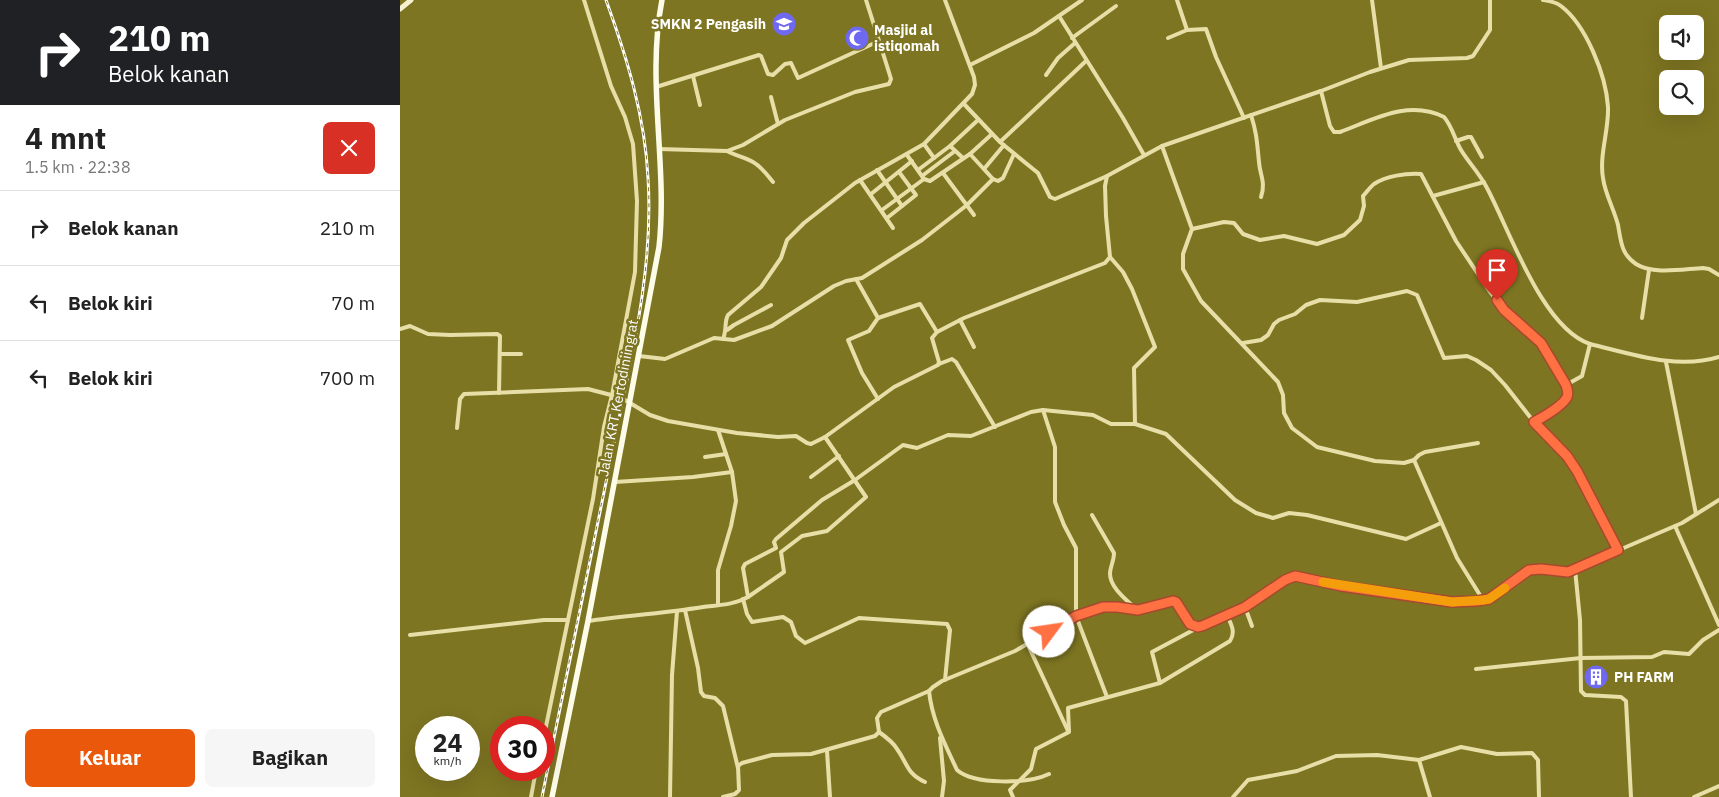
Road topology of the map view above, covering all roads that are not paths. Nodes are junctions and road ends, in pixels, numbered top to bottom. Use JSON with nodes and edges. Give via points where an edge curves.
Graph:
{"nodes":[{"id":1,"x":410,"y":0,"type":"edge"},
{"id":2,"x":584,"y":0,"type":"edge"},
{"id":3,"x":662,"y":0,"type":"edge"},
{"id":4,"x":866,"y":0,"type":"edge"},
{"id":5,"x":945,"y":0,"type":"edge"},
{"id":6,"x":1082,"y":0,"type":"edge"},
{"id":7,"x":1177,"y":0,"type":"edge"},
{"id":8,"x":1372,"y":0,"type":"edge"},
{"id":9,"x":1490,"y":0,"type":"edge"},
{"id":10,"x":1543,"y":0,"type":"edge"},
{"id":11,"x":1074,"y":2,"type":"edge"},
{"id":12,"x":1116,"y":6,"type":"dead end"},
{"id":13,"x":400,"y":9,"type":"edge"},
{"id":14,"x":1058,"y":16,"type":"junction"},
{"id":15,"x":1186,"y":30,"type":"junction"},
{"id":16,"x":1072,"y":38,"type":"junction"},
{"id":17,"x":1168,"y":38,"type":"dead end"},
{"id":18,"x":879,"y":41,"type":"junction"},
{"id":19,"x":1075,"y":43,"type":"junction"},
{"id":20,"x":1086,"y":60,"type":"junction"},
{"id":21,"x":970,"y":65,"type":"junction"},
{"id":22,"x":1381,"y":68,"type":"junction"},
{"id":23,"x":1046,"y":75,"type":"dead end"},
{"id":24,"x":693,"y":76,"type":"junction"},
{"id":25,"x":656,"y":87,"type":"junction"},
{"id":26,"x":1321,"y":91,"type":"junction"},
{"id":27,"x":771,"y":97,"type":"dead end"},
{"id":28,"x":964,"y":104,"type":"junction"},
{"id":29,"x":700,"y":105,"type":"dead end"},
{"id":30,"x":1250,"y":116,"type":"junction"},
{"id":31,"x":1244,"y":118,"type":"junction"},
{"id":32,"x":978,"y":120,"type":"junction"},
{"id":33,"x":778,"y":124,"type":"junction"},
{"id":34,"x":992,"y":134,"type":"junction"},
{"id":35,"x":1456,"y":141,"type":"junction"},
{"id":36,"x":1000,"y":142,"type":"junction"},
{"id":37,"x":924,"y":144,"type":"junction"},
{"id":38,"x":1004,"y":145,"type":"junction"},
{"id":39,"x":950,"y":146,"type":"junction"},
{"id":40,"x":1162,"y":146,"type":"junction"},
{"id":41,"x":659,"y":149,"type":"junction"},
{"id":42,"x":727,"y":151,"type":"junction"},
{"id":43,"x":955,"y":151,"type":"junction"},
{"id":44,"x":970,"y":154,"type":"junction"},
{"id":45,"x":1014,"y":154,"type":"junction"},
{"id":46,"x":907,"y":155,"type":"junction"},
{"id":47,"x":1144,"y":155,"type":"junction"},
{"id":48,"x":1482,"y":157,"type":"dead end"},
{"id":49,"x":934,"y":158,"type":"junction"},
{"id":50,"x":963,"y":158,"type":"junction"},
{"id":51,"x":912,"y":161,"type":"junction"},
{"id":52,"x":984,"y":169,"type":"junction"},
{"id":53,"x":877,"y":170,"type":"junction"},
{"id":54,"x":918,"y":170,"type":"junction"},
{"id":55,"x":899,"y":172,"type":"junction"},
{"id":56,"x":942,"y":173,"type":"junction"},
{"id":57,"x":1107,"y":176,"type":"junction"},
{"id":58,"x":923,"y":177,"type":"junction"},
{"id":59,"x":993,"y":179,"type":"junction"},
{"id":60,"x":860,"y":180,"type":"junction"},
{"id":61,"x":773,"y":182,"type":"dead end"},
{"id":62,"x":886,"y":182,"type":"junction"},
{"id":63,"x":1484,"y":182,"type":"junction"},
{"id":64,"x":911,"y":188,"type":"junction"},
{"id":65,"x":871,"y":194,"type":"junction"},
{"id":66,"x":1433,"y":196,"type":"junction"},
{"id":67,"x":1261,"y":197,"type":"dead end"},
{"id":68,"x":897,"y":199,"type":"junction"},
{"id":69,"x":967,"y":205,"type":"junction"},
{"id":70,"x":902,"y":206,"type":"junction"},
{"id":71,"x":882,"y":210,"type":"junction"},
{"id":72,"x":974,"y":214,"type":"dead end"},
{"id":73,"x":887,"y":218,"type":"junction"},
{"id":74,"x":893,"y":228,"type":"dead end"},
{"id":75,"x":1192,"y":229,"type":"junction"},
{"id":76,"x":1110,"y":257,"type":"junction"},
{"id":77,"x":1650,"y":270,"type":"junction"},
{"id":78,"x":1719,"y":275,"type":"edge"},
{"id":79,"x":856,"y":279,"type":"junction"},
{"id":80,"x":771,"y":305,"type":"dead end"},
{"id":81,"x":878,"y":318,"type":"junction"},
{"id":82,"x":1642,"y":318,"type":"dead end"},
{"id":83,"x":960,"y":320,"type":"junction"},
{"id":84,"x":400,"y":329,"type":"edge"},
{"id":85,"x":727,"y":330,"type":"junction"},
{"id":86,"x":937,"y":332,"type":"junction"},
{"id":87,"x":723,"y":339,"type":"junction"},
{"id":88,"x":1243,"y":343,"type":"junction"},
{"id":89,"x":1590,"y":344,"type":"junction"},
{"id":90,"x":974,"y":347,"type":"dead end"},
{"id":91,"x":500,"y":354,"type":"junction"},
{"id":92,"x":521,"y":354,"type":"dead end"},
{"id":93,"x":639,"y":356,"type":"junction"},
{"id":94,"x":1719,"y":357,"type":"edge"},
{"id":95,"x":1666,"y":362,"type":"junction"},
{"id":96,"x":939,"y":364,"type":"junction"},
{"id":97,"x":1566,"y":385,"type":"junction"},
{"id":98,"x":499,"y":393,"type":"junction"},
{"id":99,"x":613,"y":396,"type":"junction"},
{"id":100,"x":878,"y":399,"type":"junction"},
{"id":101,"x":628,"y":401,"type":"junction"},
{"id":102,"x":1043,"y":410,"type":"junction"},
{"id":103,"x":1534,"y":422,"type":"junction"},
{"id":104,"x":1135,"y":424,"type":"junction"},
{"id":105,"x":995,"y":426,"type":"junction"},
{"id":106,"x":457,"y":428,"type":"dead end"},
{"id":107,"x":718,"y":430,"type":"junction"},
{"id":108,"x":825,"y":437,"type":"junction"},
{"id":109,"x":1478,"y":443,"type":"dead end"},
{"id":110,"x":726,"y":454,"type":"junction"},
{"id":111,"x":838,"y":456,"type":"junction"},
{"id":112,"x":705,"y":457,"type":"dead end"},
{"id":113,"x":1414,"y":460,"type":"junction"},
{"id":114,"x":732,"y":472,"type":"junction"},
{"id":115,"x":811,"y":477,"type":"dead end"},
{"id":116,"x":855,"y":480,"type":"junction"},
{"id":117,"x":615,"y":482,"type":"junction"},
{"id":118,"x":1719,"y":500,"type":"edge"},
{"id":119,"x":1696,"y":514,"type":"junction"},
{"id":120,"x":1092,"y":515,"type":"dead end"},
{"id":121,"x":1440,"y":523,"type":"junction"},
{"id":122,"x":1675,"y":526,"type":"junction"},
{"id":123,"x":1618,"y":550,"type":"junction"},
{"id":124,"x":1575,"y":569,"type":"junction"},
{"id":125,"x":748,"y":596,"type":"junction"},
{"id":126,"x":743,"y":599,"type":"junction"},
{"id":127,"x":1484,"y":600,"type":"junction"},
{"id":128,"x":718,"y":605,"type":"junction"},
{"id":129,"x":1245,"y":607,"type":"junction"},
{"id":130,"x":685,"y":610,"type":"junction"},
{"id":131,"x":1138,"y":610,"type":"junction"},
{"id":132,"x":677,"y":611,"type":"junction"},
{"id":133,"x":1227,"y":615,"type":"junction"},
{"id":134,"x":1076,"y":616,"type":"junction"},
{"id":135,"x":568,"y":620,"type":"junction"},
{"id":136,"x":588,"y":621,"type":"junction"},
{"id":137,"x":1719,"y":625,"type":"edge"},
{"id":138,"x":1202,"y":626,"type":"junction"},
{"id":139,"x":1252,"y":626,"type":"dead end"},
{"id":140,"x":1719,"y":630,"type":"edge"},
{"id":141,"x":410,"y":635,"type":"dead end"},
{"id":142,"x":1028,"y":645,"type":"junction"},
{"id":143,"x":1580,"y":658,"type":"junction"},
{"id":144,"x":1476,"y":669,"type":"dead end"},
{"id":145,"x":945,"y":680,"type":"junction"},
{"id":146,"x":1160,"y":683,"type":"junction"},
{"id":147,"x":930,"y":691,"type":"junction"},
{"id":148,"x":1107,"y":697,"type":"junction"},
{"id":149,"x":548,"y":716,"type":"edge"},
{"id":150,"x":879,"y":732,"type":"junction"},
{"id":151,"x":1069,"y":732,"type":"junction"},
{"id":152,"x":940,"y":734,"type":"junction"},
{"id":153,"x":827,"y":750,"type":"junction"},
{"id":154,"x":1419,"y":760,"type":"junction"},
{"id":155,"x":738,"y":770,"type":"junction"},
{"id":156,"x":1048,"y":774,"type":"dead end"},
{"id":157,"x":534,"y":781,"type":"edge"},
{"id":158,"x":1019,"y":781,"type":"junction"},
{"id":159,"x":925,"y":782,"type":"dead end"},
{"id":160,"x":1719,"y":786,"type":"edge"},
{"id":161,"x":531,"y":797,"type":"edge"},
{"id":162,"x":552,"y":797,"type":"edge"},
{"id":163,"x":670,"y":797,"type":"edge"},
{"id":164,"x":723,"y":797,"type":"edge"},
{"id":165,"x":830,"y":797,"type":"edge"},
{"id":166,"x":942,"y":797,"type":"edge"},
{"id":167,"x":1013,"y":797,"type":"edge"},
{"id":168,"x":1233,"y":797,"type":"edge"},
{"id":169,"x":1430,"y":797,"type":"edge"},
{"id":170,"x":1539,"y":797,"type":"edge"},
{"id":171,"x":1631,"y":797,"type":"edge"},
{"id":172,"x":1694,"y":797,"type":"edge"}],
"edges":[{"from":1,"to":13,"type":"street"},
{"from":2,"to":99,"type":"street","via":[[633,144],[635,272]]},
{"from":3,"to":25,"type":"main road","name":"Jalan KRT Kertodiniingrat","via":[[658,17]]},
{"from":4,"to":18,"type":"street"},
{"from":5,"to":21,"type":"street"},
{"from":6,"to":11,"type":"street"},
{"from":7,"to":15,"type":"street"},
{"from":8,"to":22,"type":"street"},
{"from":9,"to":22,"type":"street","via":[[1490,30],[1473,56],[1409,60]]},
{"from":10,"to":77,"type":"street","via":[[1556,3],[1566,11],[1589,40],[1608,107],[1602,178],[1624,253],[1636,264]]},
{"from":11,"to":14,"type":"street"},
{"from":12,"to":16,"type":"street"},
{"from":14,"to":16,"type":"street"},
{"from":14,"to":21,"type":"street","via":[[1034,33]]},
{"from":15,"to":17,"type":"street"},
{"from":15,"to":31,"type":"street","via":[[1203,28],[1208,31],[1216,57]]},
{"from":16,"to":19,"type":"street"},
{"from":18,"to":24,"type":"street","via":[[798,78],[791,63],[773,75],[768,74],[759,55]]},
{"from":18,"to":33,"type":"street","via":[[891,80],[889,84],[854,92]]},
{"from":19,"to":20,"type":"street"},
{"from":19,"to":23,"type":"street","via":[[1058,58]]},
{"from":20,"to":36,"type":"street"},
{"from":20,"to":47,"type":"street"},
{"from":21,"to":28,"type":"street","via":[[975,86]]},
{"from":22,"to":26,"type":"street"},
{"from":24,"to":25,"type":"street"},
{"from":24,"to":29,"type":"street"},
{"from":25,"to":41,"type":"main road","name":"Jalan KRT Kertodiniingrat"},
{"from":26,"to":30,"type":"street"},
{"from":26,"to":35,"type":"street","via":[[1334,132],[1399,110],[1413,109],[1444,117]]},
{"from":27,"to":33,"type":"street"},
{"from":28,"to":32,"type":"street"},
{"from":28,"to":37,"type":"street"},
{"from":30,"to":31,"type":"street"},
{"from":30,"to":67,"type":"street","via":[[1256,130],[1264,183]]},
{"from":31,"to":40,"type":"street"},
{"from":32,"to":34,"type":"street"},
{"from":32,"to":39,"type":"street"},
{"from":33,"to":42,"type":"street","via":[[744,145]]},
{"from":34,"to":36,"type":"street"},
{"from":34,"to":44,"type":"street"},
{"from":35,"to":48,"type":"street","via":[[1471,137]]},
{"from":35,"to":63,"type":"street"},
{"from":36,"to":38,"type":"street"},
{"from":37,"to":46,"type":"street"},
{"from":37,"to":49,"type":"street"},
{"from":38,"to":45,"type":"street"},
{"from":38,"to":52,"type":"street"},
{"from":39,"to":43,"type":"street"},
{"from":39,"to":49,"type":"street"},
{"from":40,"to":47,"type":"street"},
{"from":40,"to":75,"type":"street"},
{"from":41,"to":42,"type":"street"},
{"from":41,"to":93,"type":"main road","name":"Jalan KRT Kertodiniingrat","via":[[662,221]]},
{"from":42,"to":61,"type":"street","via":[[761,167]]},
{"from":43,"to":50,"type":"street"},
{"from":43,"to":58,"type":"street"},
{"from":44,"to":50,"type":"street"},
{"from":44,"to":52,"type":"street"},
{"from":45,"to":57,"type":"street","via":[[1038,173],[1051,199]]},
{"from":45,"to":59,"type":"street","via":[[1001,180]]},
{"from":46,"to":51,"type":"street"},
{"from":46,"to":53,"type":"street"},
{"from":47,"to":57,"type":"street"},
{"from":49,"to":54,"type":"street"},
{"from":50,"to":56,"type":"street"},
{"from":51,"to":54,"type":"street"},
{"from":51,"to":55,"type":"street"},
{"from":52,"to":59,"type":"street"},
{"from":53,"to":60,"type":"street"},
{"from":53,"to":62,"type":"street"},
{"from":54,"to":58,"type":"street"},
{"from":55,"to":62,"type":"street"},
{"from":55,"to":64,"type":"street"},
{"from":56,"to":58,"type":"street","via":[[930,181]]},
{"from":56,"to":69,"type":"street"},
{"from":57,"to":76,"type":"street"},
{"from":58,"to":64,"type":"street"},
{"from":59,"to":69,"type":"street"},
{"from":60,"to":65,"type":"street"},
{"from":60,"to":85,"type":"street","via":[[823,206],[789,238],[782,258],[761,287],[728,315]]},
{"from":62,"to":65,"type":"street"},
{"from":62,"to":68,"type":"street"},
{"from":63,"to":66,"type":"street"},
{"from":63,"to":89,"type":"street","via":[[1542,301],[1571,332]]},
{"from":64,"to":68,"type":"street"},
{"from":64,"to":70,"type":"street","via":[[915,196]]},
{"from":65,"to":71,"type":"street"},
{"from":66,"to":75,"type":"street","via":[[1420,174],[1384,179],[1363,196],[1360,220],[1350,230],[1318,244],[1284,236],[1260,240],[1243,234],[1234,223]]},
{"from":66,"to":97,"type":"street","via":[[1456,242],[1490,292],[1504,310],[1541,343]]},
{"from":68,"to":70,"type":"street"},
{"from":68,"to":71,"type":"street"},
{"from":69,"to":72,"type":"street"},
{"from":69,"to":79,"type":"street","via":[[922,240]]},
{"from":70,"to":73,"type":"street"},
{"from":71,"to":73,"type":"street"},
{"from":73,"to":74,"type":"street"},
{"from":75,"to":88,"type":"street","via":[[1182,254],[1183,270],[1201,301]]},
{"from":76,"to":83,"type":"street","via":[[1104,263]]},
{"from":76,"to":104,"type":"street","via":[[1132,288],[1155,347],[1134,368]]},
{"from":77,"to":78,"type":"street","via":[[1703,268]]},
{"from":77,"to":82,"type":"street"},
{"from":79,"to":81,"type":"street"},
{"from":79,"to":87,"type":"street","via":[[834,286],[782,322],[738,339]]},
{"from":80,"to":85,"type":"street"},
{"from":81,"to":86,"type":"street","via":[[920,304]]},
{"from":81,"to":100,"type":"street","via":[[869,331],[848,340]]},
{"from":83,"to":86,"type":"street"},
{"from":83,"to":90,"type":"street"},
{"from":84,"to":91,"type":"street","via":[[410,326],[428,334],[497,334],[501,340]]},
{"from":85,"to":87,"type":"street"},
{"from":86,"to":96,"type":"street","via":[[932,341]]},
{"from":87,"to":93,"type":"street","via":[[711,339],[665,359]]},
{"from":88,"to":103,"type":"street","via":[[1261,340],[1279,320],[1320,300],[1357,302],[1408,291],[1417,295],[1444,358],[1466,356],[1491,370]]},
{"from":88,"to":113,"type":"street","via":[[1278,382],[1284,413],[1292,428],[1317,447],[1375,461],[1404,463]]},
{"from":89,"to":95,"type":"street"},
{"from":89,"to":97,"type":"street","via":[[1582,376]]},
{"from":91,"to":92,"type":"street"},
{"from":91,"to":98,"type":"street"},
{"from":93,"to":101,"type":"main road","name":"Jalan KRT Kertodiniingrat"},
{"from":94,"to":95,"type":"street","via":[[1704,362]]},
{"from":95,"to":119,"type":"street"},
{"from":96,"to":100,"type":"street"},
{"from":96,"to":105,"type":"street","via":[[952,359],[956,362]]},
{"from":97,"to":103,"type":"street","via":[[1567,398]]},
{"from":98,"to":99,"type":"street","via":[[588,389]]},
{"from":98,"to":106,"type":"street","via":[[463,395]]},
{"from":99,"to":135,"type":"street","via":[[604,427]]},
{"from":100,"to":108,"type":"street"},
{"from":101,"to":107,"type":"street","via":[[650,415],[668,421]]},
{"from":101,"to":117,"type":"main road","name":"Jalan KRT Kertodiniingrat"},
{"from":102,"to":104,"type":"street","via":[[1094,415],[1111,424]]},
{"from":102,"to":105,"type":"street"},
{"from":102,"to":134,"type":"street","via":[[1055,446],[1055,502],[1076,548]]},
{"from":103,"to":123,"type":"street","via":[[1577,471]]},
{"from":104,"to":121,"type":"street","via":[[1166,434],[1235,500],[1256,513],[1273,518],[1289,513],[1307,515],[1406,539]]},
{"from":105,"to":116,"type":"street","via":[[971,436],[948,435],[917,448],[903,445]]},
{"from":107,"to":108,"type":"street","via":[[796,436],[809,444]]},
{"from":107,"to":110,"type":"street"},
{"from":108,"to":111,"type":"street"},
{"from":109,"to":113,"type":"street","via":[[1425,452]]},
{"from":110,"to":112,"type":"street"},
{"from":110,"to":114,"type":"street"},
{"from":111,"to":115,"type":"street"},
{"from":111,"to":116,"type":"street"},
{"from":113,"to":121,"type":"street"},
{"from":114,"to":117,"type":"street"},
{"from":114,"to":128,"type":"street","via":[[736,505],[718,570]]},
{"from":116,"to":125,"type":"street","via":[[822,500],[776,539],[775,549],[745,564]]},
{"from":116,"to":125,"type":"street","via":[[866,497],[827,531],[802,536],[781,552],[784,572]]},
{"from":117,"to":136,"type":"main road","name":"Jalan KRT Kertodiniingrat"},
{"from":118,"to":119,"type":"street"},
{"from":119,"to":122,"type":"street"},
{"from":120,"to":131,"type":"street","via":[[1114,553],[1111,580],[1120,594]]},
{"from":121,"to":127,"type":"street","via":[[1457,558]]},
{"from":122,"to":123,"type":"street"},
{"from":122,"to":137,"type":"street"},
{"from":123,"to":124,"type":"street"},
{"from":124,"to":127,"type":"street","via":[[1568,572],[1529,570]]},
{"from":124,"to":143,"type":"street","via":[[1580,603]]},
{"from":125,"to":126,"type":"street"},
{"from":126,"to":128,"type":"street"},
{"from":126,"to":145,"type":"street","via":[[752,622],[783,617],[791,622],[796,636],[805,642],[859,618],[946,623],[950,630]]},
{"from":127,"to":129,"type":"street","via":[[1452,602],[1295,576]]},
{"from":128,"to":130,"type":"street"},
{"from":129,"to":133,"type":"street"},
{"from":129,"to":139,"type":"street"},
{"from":130,"to":132,"type":"street"},
{"from":130,"to":155,"type":"street","via":[[701,692],[723,706]]},
{"from":131,"to":134,"type":"street","via":[[1103,607]]},
{"from":131,"to":138,"type":"street","via":[[1176,602],[1190,624]]},
{"from":132,"to":136,"type":"street"},
{"from":132,"to":163,"type":"street","via":[[672,675]]},
{"from":133,"to":138,"type":"street"},
{"from":133,"to":146,"type":"street","via":[[1233,628],[1230,641]]},
{"from":134,"to":142,"type":"street"},
{"from":134,"to":148,"type":"street"},
{"from":135,"to":141,"type":"street"},
{"from":135,"to":149,"type":"street"},
{"from":136,"to":162,"type":"main road","name":"Jalan KRT Kertodiniingrat"},
{"from":138,"to":146,"type":"street","via":[[1152,652]]},
{"from":140,"to":143,"type":"street","via":[[1689,654],[1664,652],[1652,657]]},
{"from":142,"to":145,"type":"street"},
{"from":142,"to":151,"type":"street"},
{"from":143,"to":144,"type":"street"},
{"from":143,"to":171,"type":"street","via":[[1582,694],[1621,697],[1626,701]]},
{"from":145,"to":147,"type":"street"},
{"from":146,"to":148,"type":"street"},
{"from":147,"to":150,"type":"street","via":[[881,712],[877,718]]},
{"from":147,"to":152,"type":"street","via":[[931,708]]},
{"from":148,"to":151,"type":"street","via":[[1068,708]]},
{"from":150,"to":153,"type":"street"},
{"from":150,"to":159,"type":"street","via":[[898,749],[910,771]]},
{"from":151,"to":158,"type":"street","via":[[1036,749],[1031,769]]},
{"from":152,"to":158,"type":"street","via":[[957,770],[964,775],[994,781]]},
{"from":152,"to":166,"type":"street","via":[[944,781]]},
{"from":153,"to":155,"type":"street","via":[[811,754],[772,755],[742,763]]},
{"from":153,"to":165,"type":"street"},
{"from":154,"to":168,"type":"street","via":[[1377,755],[1336,756],[1298,771],[1248,780]]},
{"from":154,"to":169,"type":"street"},
{"from":154,"to":170,"type":"street","via":[[1462,747],[1496,754],[1532,753],[1538,760]]},
{"from":155,"to":164,"type":"street","via":[[739,790]]},
{"from":156,"to":158,"type":"street"},
{"from":157,"to":161,"type":"street"},
{"from":158,"to":167,"type":"street","via":[[1010,790]]},
{"from":160,"to":172,"type":"street"}]}
